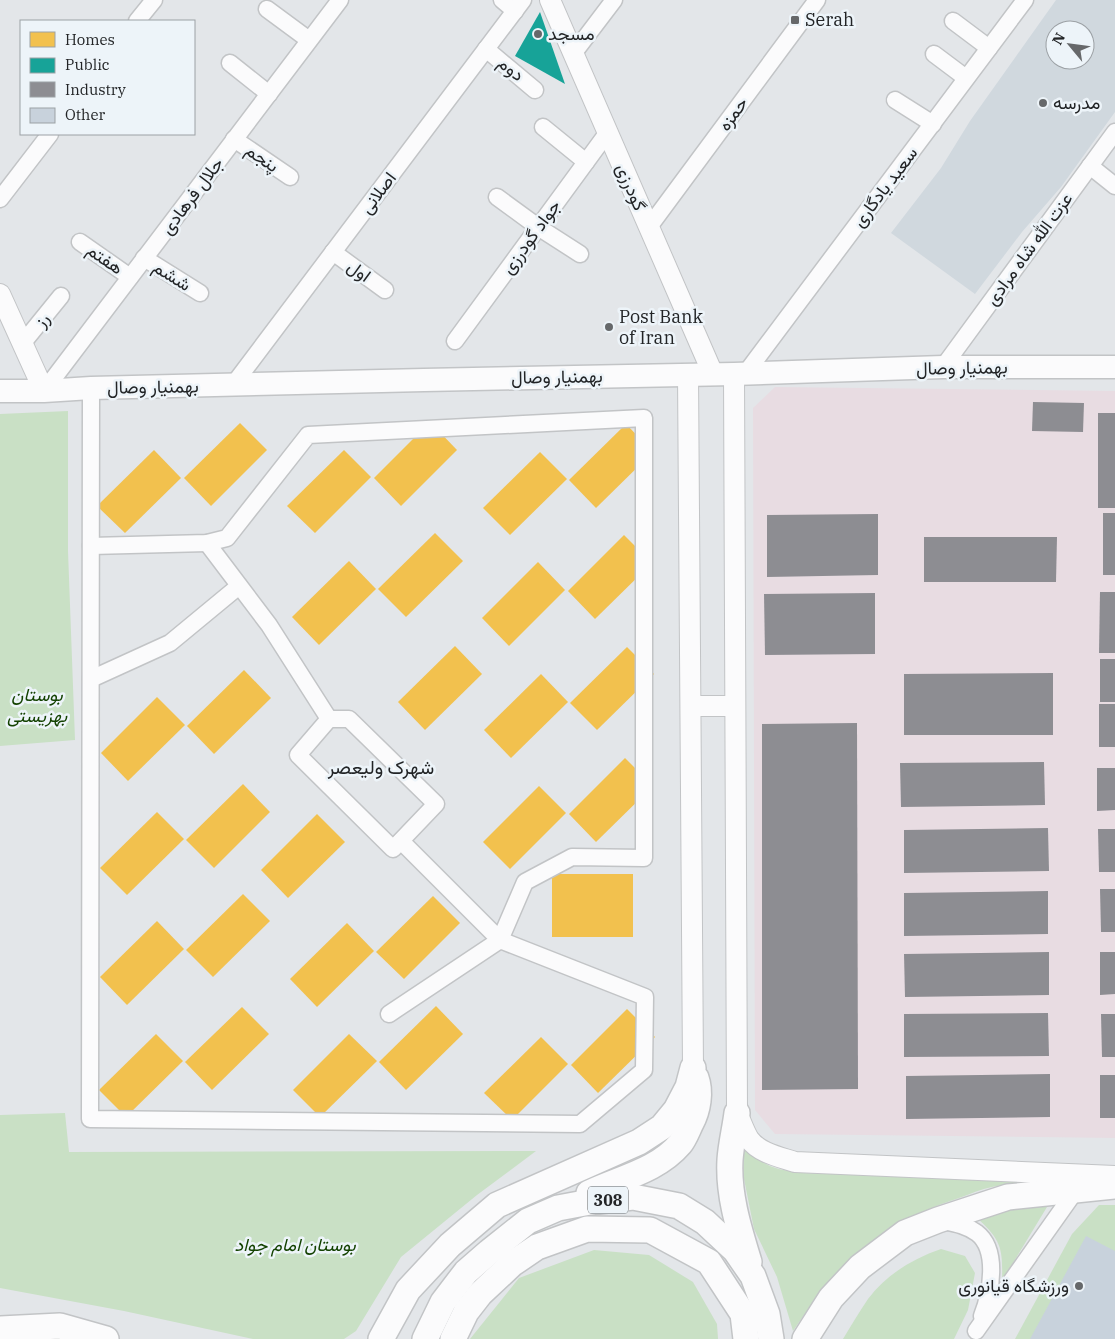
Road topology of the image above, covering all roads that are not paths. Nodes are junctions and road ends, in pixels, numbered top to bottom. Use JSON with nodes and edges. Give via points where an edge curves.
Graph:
{"nodes":[{"id":1,"x":154,"y":0,"type":"edge"},
{"id":2,"x":340,"y":0,"type":"edge"},
{"id":3,"x":502,"y":0,"type":"edge"},
{"id":4,"x":550,"y":0,"type":"edge"},
{"id":5,"x":614,"y":0,"type":"edge"},
{"id":6,"x":817,"y":0,"type":"edge"},
{"id":7,"x":1025,"y":0,"type":"edge"},
{"id":8,"x":519,"y":5,"type":"edge"},
{"id":9,"x":267,"y":9,"type":"dead end"},
{"id":10,"x":139,"y":20,"type":"edge"},
{"id":11,"x":953,"y":21,"type":"dead end"},
{"id":12,"x":309,"y":40,"type":"junction"},
{"id":13,"x":989,"y":48,"type":"junction"},
{"id":14,"x":486,"y":49,"type":"junction"},
{"id":15,"x":573,"y":54,"type":"junction"},
{"id":16,"x":934,"y":54,"type":"dead end"},
{"id":17,"x":230,"y":63,"type":"dead end"},
{"id":18,"x":966,"y":78,"type":"junction"},
{"id":19,"x":535,"y":90,"type":"dead end"},
{"id":20,"x":268,"y":94,"type":"junction"},
{"id":21,"x":896,"y":100,"type":"dead end"},
{"id":22,"x":933,"y":124,"type":"junction"},
{"id":23,"x":542,"y":127,"type":"dead end"},
{"id":24,"x":608,"y":132,"type":"junction"},
{"id":25,"x":1115,"y":132,"type":"edge"},
{"id":26,"x":49,"y":135,"type":"edge"},
{"id":27,"x":234,"y":140,"type":"junction"},
{"id":28,"x":586,"y":162,"type":"junction"},
{"id":29,"x":1090,"y":166,"type":"junction"},
{"id":30,"x":290,"y":177,"type":"dead end"},
{"id":31,"x":1115,"y":186,"type":"edge"},
{"id":32,"x":497,"y":197,"type":"dead end"},
{"id":33,"x":0,"y":199,"type":"edge"},
{"id":34,"x":538,"y":227,"type":"junction"},
{"id":35,"x":649,"y":227,"type":"junction"},
{"id":36,"x":80,"y":242,"type":"dead end"},
{"id":37,"x":333,"y":252,"type":"junction"},
{"id":38,"x":580,"y":254,"type":"dead end"},
{"id":39,"x":144,"y":258,"type":"junction"},
{"id":40,"x":130,"y":277,"type":"junction"},
{"id":41,"x":385,"y":290,"type":"dead end"},
{"id":42,"x":200,"y":293,"type":"dead end"},
{"id":43,"x":0,"y":294,"type":"edge"},
{"id":44,"x":61,"y":296,"type":"dead end"},
{"id":45,"x":455,"y":341,"type":"dead end"},
{"id":46,"x":22,"y":344,"type":"junction"},
{"id":47,"x":943,"y":367,"type":"junction"},
{"id":48,"x":1115,"y":367,"type":"edge"},
{"id":49,"x":688,"y":374,"type":"junction"},
{"id":50,"x":731,"y":374,"type":"junction"},
{"id":51,"x":233,"y":385,"type":"junction"},
{"id":52,"x":91,"y":388,"type":"junction"},
{"id":53,"x":0,"y":391,"type":"edge"},
{"id":54,"x":44,"y":391,"type":"junction"},
{"id":55,"x":207,"y":543,"type":"junction"},
{"id":56,"x":91,"y":546,"type":"junction"},
{"id":57,"x":239,"y":586,"type":"junction"},
{"id":58,"x":91,"y":679,"type":"junction"},
{"id":59,"x":692,"y":706,"type":"junction"},
{"id":60,"x":735,"y":706,"type":"junction"},
{"id":61,"x":329,"y":719,"type":"junction"},
{"id":62,"x":401,"y":840,"type":"junction"},
{"id":63,"x":500,"y":940,"type":"junction"},
{"id":64,"x":389,"y":1014,"type":"dead end"},
{"id":65,"x":694,"y":1068,"type":"junction"},
{"id":66,"x":736,"y":1113,"type":"junction"},
{"id":67,"x":1115,"y":1176,"type":"edge"},
{"id":68,"x":1115,"y":1186,"type":"edge"},
{"id":69,"x":1076,"y":1190,"type":"junction"},
{"id":70,"x":552,"y":1211,"type":"junction"},
{"id":71,"x":938,"y":1220,"type":"junction"},
{"id":72,"x":757,"y":1286,"type":"junction"},
{"id":73,"x":0,"y":1329,"type":"edge"},
{"id":74,"x":974,"y":1335,"type":"edge"},
{"id":75,"x":106,"y":1339,"type":"edge"},
{"id":76,"x":381,"y":1339,"type":"edge"},
{"id":77,"x":425,"y":1339,"type":"edge"},
{"id":78,"x":453,"y":1339,"type":"edge"},
{"id":79,"x":746,"y":1339,"type":"edge"},
{"id":80,"x":771,"y":1339,"type":"edge"},
{"id":81,"x":805,"y":1339,"type":"edge"}],
"edges":[{"from":1,"to":10,"type":"street"},
{"from":2,"to":12,"type":"street","name":"جلال فرهادی"},
{"from":3,"to":8,"type":"street"},
{"from":4,"to":15,"type":"street","name":"گودرزی"},
{"from":5,"to":15,"type":"street"},
{"from":6,"to":35,"type":"street","name":"حمزه"},
{"from":7,"to":13,"type":"street","name":"سعید یادگاری"},
{"from":8,"to":14,"type":"street","name":"اصلانی"},
{"from":9,"to":12,"type":"street"},
{"from":11,"to":13,"type":"street"},
{"from":12,"to":20,"type":"street","name":"جلال فرهادی"},
{"from":13,"to":18,"type":"street","name":"سعید یادگاری"},
{"from":14,"to":19,"type":"street","name":"دوم"},
{"from":14,"to":37,"type":"street","name":"اصلانی"},
{"from":15,"to":24,"type":"street","name":"گودرزی"},
{"from":16,"to":18,"type":"street"},
{"from":17,"to":20,"type":"street"},
{"from":18,"to":22,"type":"street","name":"سعید یادگاری"},
{"from":20,"to":27,"type":"street","name":"جلال فرهادی"},
{"from":21,"to":22,"type":"street"},
{"from":22,"to":50,"type":"street","name":"سعید یادگاری"},
{"from":23,"to":28,"type":"street"},
{"from":24,"to":28,"type":"street","name":"جواد گودرزی"},
{"from":24,"to":35,"type":"street","name":"گودرزی"},
{"from":25,"to":29,"type":"street","name":"عزت الله شاه مرادی"},
{"from":26,"to":33,"type":"street"},
{"from":27,"to":30,"type":"street","name":"پنجم"},
{"from":27,"to":39,"type":"street","name":"جلال فرهادی"},
{"from":28,"to":34,"type":"street","name":"جواد گودرزی"},
{"from":29,"to":31,"type":"street"},
{"from":29,"to":47,"type":"street","name":"عزت الله شاه مرادی"},
{"from":32,"to":34,"type":"street"},
{"from":34,"to":38,"type":"street"},
{"from":34,"to":45,"type":"street","name":"جواد گودرزی"},
{"from":35,"to":50,"type":"street","name":"گودرزی"},
{"from":36,"to":40,"type":"street","name":"هفتم"},
{"from":37,"to":41,"type":"street","name":"اول"},
{"from":37,"to":51,"type":"street","name":"اصلانی"},
{"from":39,"to":40,"type":"street","name":"جلال فرهادی"},
{"from":39,"to":42,"type":"street","name":"ششم"},
{"from":40,"to":54,"type":"street","name":"جلال فرهادی"},
{"from":43,"to":46,"type":"street"},
{"from":44,"to":46,"type":"street","name":"رز"},
{"from":46,"to":54,"type":"street"},
{"from":47,"to":48,"type":"main road","name":"بهمنیار وصال"},
{"from":47,"to":50,"type":"main road","name":"بهمنیار وصال"},
{"from":49,"to":50,"type":"main road","name":"بهمنیار وصال"},
{"from":49,"to":51,"type":"main road","name":"بهمنیار وصال"},
{"from":49,"to":59,"type":"street"},
{"from":50,"to":60,"type":"street"},
{"from":51,"to":52,"type":"main road","name":"بهمنیار وصال"},
{"from":52,"to":54,"type":"main road","name":"بهمنیار وصال"},
{"from":52,"to":56,"type":"street"},
{"from":53,"to":54,"type":"main road","name":"بهمنیار وصال"},
{"from":55,"to":56,"type":"street"},
{"from":55,"to":57,"type":"street"},
{"from":55,"to":63,"type":"street","via":[[227,538],[308,436],[644,418],[644,858],[572,857],[525,882]]},
{"from":56,"to":58,"type":"street"},
{"from":57,"to":58,"type":"street","via":[[170,643]]},
{"from":57,"to":61,"type":"street","via":[[269,625]]},
{"from":58,"to":63,"type":"street","via":[[90,1119],[580,1124],[644,1070],[644,997]]},
{"from":59,"to":60,"type":"street"},
{"from":59,"to":65,"type":"street"},
{"from":60,"to":66,"type":"street"},
{"from":61,"to":62,"type":"street","via":[[349,719],[436,804]]},
{"from":61,"to":62,"type":"street","via":[[298,755],[393,849]]},
{"from":62,"to":63,"type":"street"},
{"from":63,"to":64,"type":"street"},
{"from":65,"to":70,"type":"main road","via":[[699,1086],[695,1115],[681,1143],[657,1164]]},
{"from":65,"to":76,"type":"main road","via":[[676,1110],[662,1126],[639,1142],[497,1205],[450,1244],[408,1290]]},
{"from":66,"to":67,"type":"street","via":[[750,1139],[760,1148],[795,1162]]},
{"from":66,"to":72,"type":"main road","via":[[730,1161],[732,1199]]},
{"from":68,"to":69,"type":"main road"},
{"from":69,"to":71,"type":"main road","via":[[1008,1197]]},
{"from":69,"to":74,"type":"street"},
{"from":70,"to":72,"type":"main road","number":"308","via":[[633,1197],[679,1206],[706,1222],[735,1250]]},
{"from":70,"to":77,"type":"main road","number":"308","via":[[528,1221],[466,1272],[443,1302]]},
{"from":71,"to":74,"type":"street","via":[[964,1226],[977,1233],[988,1246],[991,1272],[987,1302]]},
{"from":71,"to":81,"type":"main road","via":[[905,1233],[860,1267],[831,1298]]},
{"from":72,"to":80,"type":"main road","number":"308","via":[[767,1314]]},
{"from":73,"to":75,"type":"main road","via":[[60,1326]]},
{"from":78,"to":79,"type":"main road","number":"308","via":[[466,1312],[480,1294],[512,1264],[538,1247],[587,1229],[650,1230],[709,1262],[744,1314]]}]}
